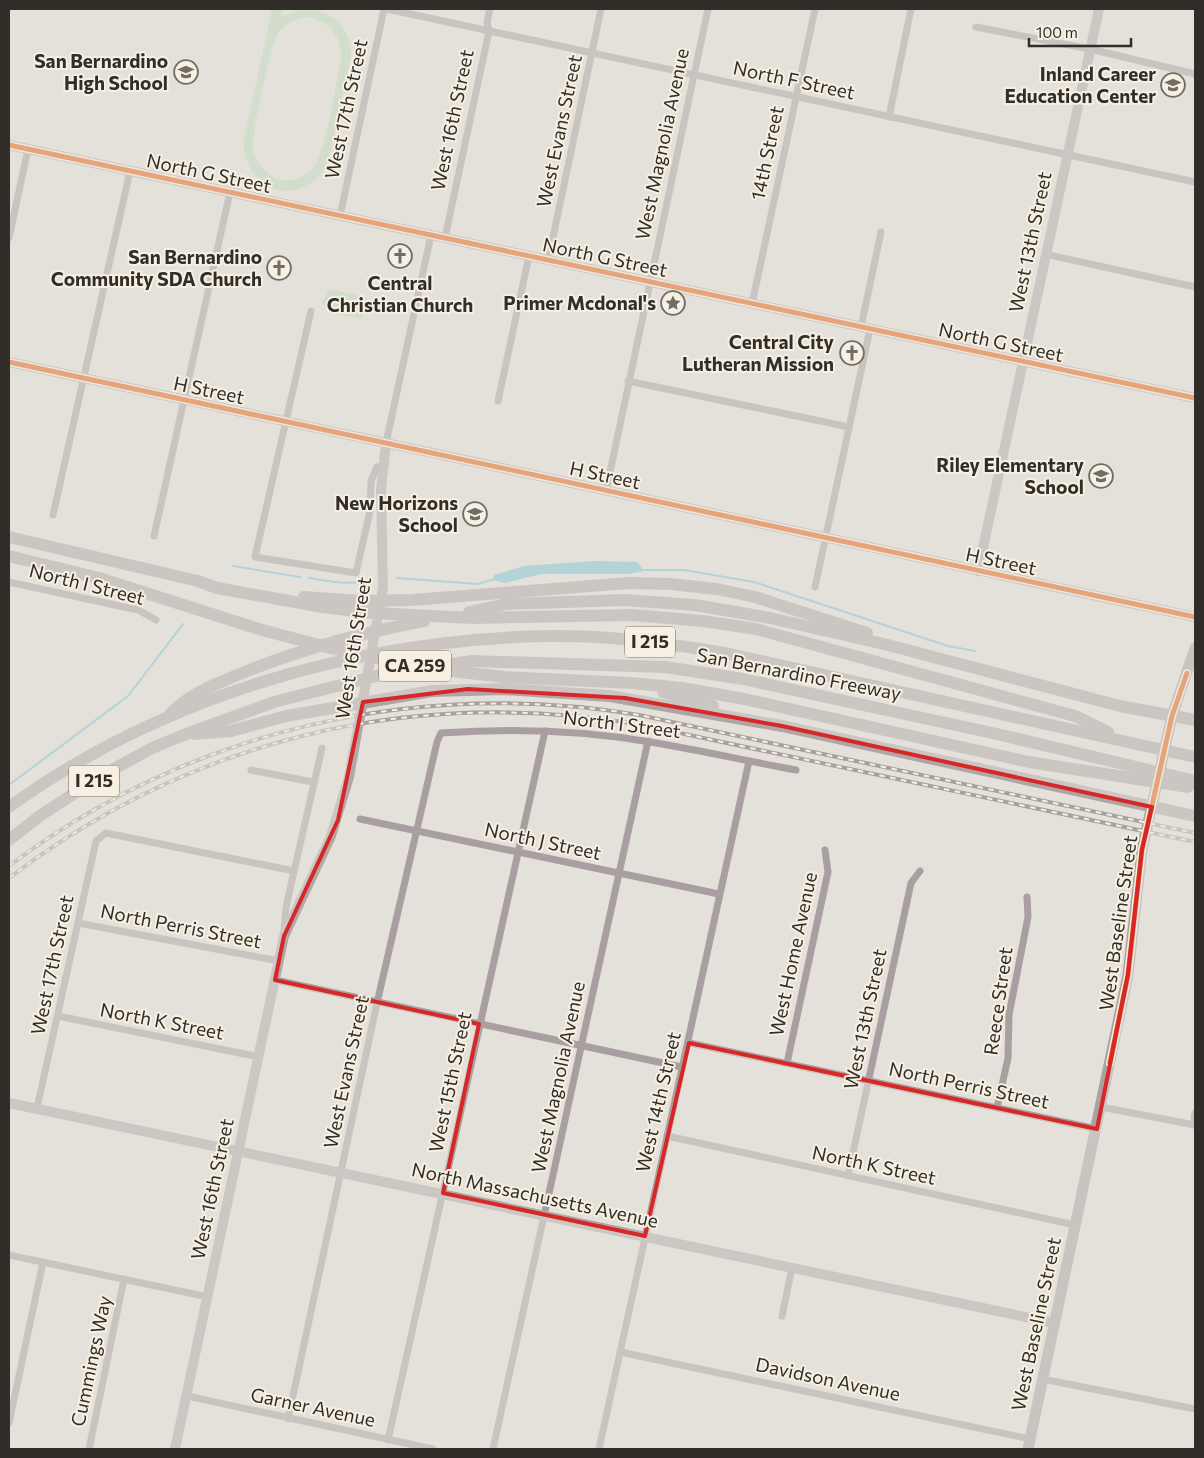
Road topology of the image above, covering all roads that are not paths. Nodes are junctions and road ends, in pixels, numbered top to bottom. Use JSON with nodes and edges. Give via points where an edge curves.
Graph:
{"nodes":[{"id":1,"x":385,"y":9,"type":"edge"},
{"id":2,"x":490,"y":9,"type":"edge"},
{"id":3,"x":602,"y":9,"type":"edge"},
{"id":4,"x":708,"y":9,"type":"edge"},
{"id":5,"x":815,"y":9,"type":"edge"},
{"id":6,"x":911,"y":9,"type":"edge"},
{"id":7,"x":1099,"y":9,"type":"edge"},
{"id":8,"x":976,"y":27,"type":"dead end"},
{"id":9,"x":488,"y":31,"type":"junction"},
{"id":10,"x":1090,"y":49,"type":"junction"},
{"id":11,"x":592,"y":53,"type":"junction"},
{"id":12,"x":1195,"y":74,"type":"edge"},
{"id":13,"x":694,"y":75,"type":"junction"},
{"id":14,"x":796,"y":96,"type":"junction"},
{"id":15,"x":889,"y":116,"type":"junction"},
{"id":16,"x":9,"y":145,"type":"edge"},
{"id":17,"x":28,"y":149,"type":"junction"},
{"id":18,"x":1067,"y":155,"type":"junction"},
{"id":19,"x":130,"y":171,"type":"junction"},
{"id":20,"x":1195,"y":182,"type":"edge"},
{"id":21,"x":230,"y":192,"type":"junction"},
{"id":22,"x":340,"y":216,"type":"junction"},
{"id":23,"x":881,"y":232,"type":"dead end"},
{"id":24,"x":431,"y":236,"type":"junction"},
{"id":25,"x":9,"y":238,"type":"edge"},
{"id":26,"x":445,"y":238,"type":"junction"},
{"id":27,"x":1045,"y":254,"type":"junction"},
{"id":28,"x":530,"y":256,"type":"junction"},
{"id":29,"x":548,"y":260,"type":"junction"},
{"id":30,"x":649,"y":282,"type":"junction"},
{"id":31,"x":1195,"y":288,"type":"edge"},
{"id":32,"x":752,"y":304,"type":"junction"},
{"id":33,"x":310,"y":311,"type":"dead end"},
{"id":34,"x":865,"y":328,"type":"junction"},
{"id":35,"x":9,"y":362,"type":"edge"},
{"id":36,"x":1022,"y":362,"type":"junction"},
{"id":37,"x":84,"y":378,"type":"junction"},
{"id":38,"x":628,"y":381,"type":"junction"},
{"id":39,"x":1195,"y":398,"type":"edge"},
{"id":40,"x":185,"y":400,"type":"junction"},
{"id":41,"x":498,"y":402,"type":"dead end"},
{"id":42,"x":285,"y":422,"type":"junction"},
{"id":43,"x":849,"y":427,"type":"junction"},
{"id":44,"x":386,"y":443,"type":"junction"},
{"id":45,"x":383,"y":466,"type":"junction"},
{"id":46,"x":606,"y":491,"type":"junction"},
{"id":47,"x":53,"y":515,"type":"dead end"},
{"id":48,"x":154,"y":536,"type":"dead end"},
{"id":49,"x":9,"y":537,"type":"edge"},
{"id":50,"x":825,"y":538,"type":"junction"},
{"id":51,"x":9,"y":556,"type":"edge"},
{"id":52,"x":978,"y":571,"type":"junction"},
{"id":53,"x":198,"y":581,"type":"junction"},
{"id":54,"x":9,"y":582,"type":"edge"},
{"id":55,"x":815,"y":587,"type":"dead end"},
{"id":56,"x":1195,"y":617,"type":"edge"},
{"id":57,"x":156,"y":620,"type":"dead end"},
{"id":58,"x":884,"y":644,"type":"junction"},
{"id":59,"x":1195,"y":648,"type":"edge"},
{"id":60,"x":632,"y":683,"type":"junction"},
{"id":61,"x":170,"y":715,"type":"junction"},
{"id":62,"x":1195,"y":720,"type":"edge"},
{"id":63,"x":1171,"y":722,"type":"junction"},
{"id":64,"x":782,"y":726,"type":"junction"},
{"id":65,"x":544,"y":731,"type":"junction"},
{"id":66,"x":441,"y":733,"type":"joint"},
{"id":67,"x":186,"y":734,"type":"junction"},
{"id":68,"x":648,"y":741,"type":"junction"},
{"id":69,"x":1131,"y":742,"type":"junction"},
{"id":70,"x":322,"y":748,"type":"dead end"},
{"id":71,"x":1195,"y":757,"type":"edge"},
{"id":72,"x":749,"y":761,"type":"junction"},
{"id":73,"x":251,"y":770,"type":"dead end"},
{"id":74,"x":796,"y":770,"type":"dead end"},
{"id":75,"x":1195,"y":781,"type":"edge"},
{"id":76,"x":314,"y":782,"type":"junction"},
{"id":77,"x":1195,"y":788,"type":"edge"},
{"id":78,"x":1152,"y":807,"type":"junction"},
{"id":79,"x":9,"y":808,"type":"edge"},
{"id":80,"x":1195,"y":816,"type":"edge"},
{"id":81,"x":360,"y":819,"type":"dead end"},
{"id":82,"x":416,"y":831,"type":"junction"},
{"id":83,"x":9,"y":840,"type":"edge"},
{"id":84,"x":825,"y":850,"type":"dead end"},
{"id":85,"x":518,"y":852,"type":"junction"},
{"id":86,"x":294,"y":871,"type":"junction"},
{"id":87,"x":920,"y":871,"type":"dead end"},
{"id":88,"x":619,"y":874,"type":"junction"},
{"id":89,"x":719,"y":894,"type":"junction"},
{"id":90,"x":1027,"y":897,"type":"dead end"},
{"id":91,"x":78,"y":923,"type":"junction"},
{"id":92,"x":284,"y":936,"type":"junction"},
{"id":93,"x":279,"y":960,"type":"junction"},
{"id":94,"x":274,"y":980,"type":"junction"},
{"id":95,"x":377,"y":1003,"type":"junction"},
{"id":96,"x":58,"y":1016,"type":"junction"},
{"id":97,"x":479,"y":1024,"type":"junction"},
{"id":98,"x":689,"y":1043,"type":"junction"},
{"id":99,"x":580,"y":1046,"type":"junction"},
{"id":100,"x":259,"y":1057,"type":"junction"},
{"id":101,"x":787,"y":1063,"type":"junction"},
{"id":102,"x":682,"y":1067,"type":"junction"},
{"id":103,"x":869,"y":1081,"type":"junction"},
{"id":104,"x":9,"y":1102,"type":"edge"},
{"id":105,"x":1101,"y":1107,"type":"junction"},
{"id":106,"x":37,"y":1108,"type":"junction"},
{"id":107,"x":997,"y":1108,"type":"junction"},
{"id":108,"x":1195,"y":1113,"type":"edge"},
{"id":109,"x":1194,"y":1125,"type":"edge"},
{"id":110,"x":1097,"y":1129,"type":"junction"},
{"id":111,"x":667,"y":1136,"type":"junction"},
{"id":112,"x":238,"y":1150,"type":"junction"},
{"id":113,"x":341,"y":1172,"type":"junction"},
{"id":114,"x":848,"y":1176,"type":"junction"},
{"id":115,"x":443,"y":1193,"type":"junction"},
{"id":116,"x":544,"y":1214,"type":"junction"},
{"id":117,"x":1075,"y":1225,"type":"junction"},
{"id":118,"x":645,"y":1236,"type":"junction"},
{"id":119,"x":9,"y":1255,"type":"edge"},
{"id":120,"x":43,"y":1262,"type":"junction"},
{"id":121,"x":792,"y":1268,"type":"junction"},
{"id":122,"x":124,"y":1279,"type":"junction"},
{"id":123,"x":208,"y":1296,"type":"junction"},
{"id":124,"x":782,"y":1316,"type":"dead end"},
{"id":125,"x":1054,"y":1323,"type":"junction"},
{"id":126,"x":620,"y":1352,"type":"junction"},
{"id":127,"x":1042,"y":1379,"type":"junction"},
{"id":128,"x":187,"y":1396,"type":"junction"},
{"id":129,"x":1195,"y":1409,"type":"edge"},
{"id":130,"x":288,"y":1419,"type":"junction"},
{"id":131,"x":9,"y":1423,"type":"edge"},
{"id":132,"x":388,"y":1440,"type":"junction"},
{"id":133,"x":1029,"y":1444,"type":"edge"},
{"id":134,"x":89,"y":1449,"type":"edge"},
{"id":135,"x":175,"y":1449,"type":"edge"},
{"id":136,"x":433,"y":1449,"type":"edge"},
{"id":137,"x":492,"y":1449,"type":"edge"},
{"id":138,"x":599,"y":1449,"type":"edge"}],
"edges":[{"from":1,"to":9,"type":"street","name":"North F Street"},
{"from":1,"to":22,"type":"street","name":"West 17th Street"},
{"from":2,"to":9,"type":"street","name":"West 16th Street"},
{"from":3,"to":11,"type":"street","name":"West Evans Street"},
{"from":4,"to":13,"type":"street","name":"West Magnolia Avenue"},
{"from":5,"to":14,"type":"street","name":"14th Street"},
{"from":6,"to":15,"type":"street"},
{"from":7,"to":10,"type":"street","name":"West 13th Street"},
{"from":8,"to":10,"type":"street"},
{"from":9,"to":11,"type":"street","name":"North F Street"},
{"from":9,"to":26,"type":"street","name":"West 16th Street"},
{"from":10,"to":12,"type":"street"},
{"from":10,"to":18,"type":"street","name":"West 13th Street"},
{"from":11,"to":13,"type":"street","name":"North F Street"},
{"from":11,"to":29,"type":"street","name":"West Evans Street"},
{"from":13,"to":14,"type":"street","name":"North F Street"},
{"from":13,"to":30,"type":"street","name":"West Magnolia Avenue"},
{"from":14,"to":15,"type":"street","name":"North F Street"},
{"from":14,"to":32,"type":"street","name":"14th Street"},
{"from":15,"to":18,"type":"street","name":"North F Street"},
{"from":16,"to":17,"type":"street","name":"North G Street"},
{"from":17,"to":19,"type":"street","name":"North G Street"},
{"from":17,"to":25,"type":"street"},
{"from":18,"to":20,"type":"street","name":"North F Street"},
{"from":18,"to":27,"type":"street","name":"West 13th Street"},
{"from":19,"to":21,"type":"street","name":"North G Street"},
{"from":19,"to":37,"type":"street"},
{"from":21,"to":22,"type":"street","name":"North G Street"},
{"from":21,"to":40,"type":"street"},
{"from":22,"to":24,"type":"street","name":"North G Street"},
{"from":23,"to":34,"type":"street"},
{"from":24,"to":26,"type":"street","name":"North G Street"},
{"from":24,"to":44,"type":"street","name":"West 16th Street"},
{"from":26,"to":28,"type":"street","name":"North G Street"},
{"from":27,"to":31,"type":"street"},
{"from":27,"to":36,"type":"street","name":"West 13th Street"},
{"from":28,"to":29,"type":"street","name":"North G Street"},
{"from":28,"to":41,"type":"street"},
{"from":29,"to":30,"type":"street","name":"North G Street"},
{"from":30,"to":32,"type":"street","name":"North G Street"},
{"from":30,"to":38,"type":"street","name":"West Magnolia Avenue"},
{"from":32,"to":34,"type":"street","name":"North G Street"},
{"from":33,"to":42,"type":"street"},
{"from":34,"to":36,"type":"street","name":"North G Street"},
{"from":34,"to":43,"type":"street"},
{"from":35,"to":37,"type":"street","name":"H Street"},
{"from":36,"to":39,"type":"street","name":"North G Street"},
{"from":36,"to":52,"type":"street","name":"West 13th Street"},
{"from":37,"to":40,"type":"street","name":"H Street"},
{"from":37,"to":47,"type":"street"},
{"from":38,"to":43,"type":"street"},
{"from":38,"to":46,"type":"street","name":"West Magnolia Avenue"},
{"from":40,"to":42,"type":"street","name":"H Street"},
{"from":40,"to":48,"type":"street"},
{"from":42,"to":44,"type":"street","name":"H Street"},
{"from":42,"to":45,"type":"street","via":[[255,557],[356,573],[370,511],[371,481],[375,469]]},
{"from":43,"to":50,"type":"street"},
{"from":44,"to":45,"type":"street","name":"West 16th Street"},
{"from":44,"to":46,"type":"street","name":"H Street"},
{"from":45,"to":92,"type":"street","name":"West 16th Street","via":[[381,604],[349,777],[331,836]]},
{"from":46,"to":50,"type":"street","name":"H Street"},
{"from":49,"to":53,"type":"highway"},
{"from":50,"to":52,"type":"street","name":"H Street"},
{"from":50,"to":55,"type":"street"},
{"from":51,"to":60,"type":"highway","number":"CA 259","via":[[99,578],[262,630],[414,666],[504,677]]},
{"from":52,"to":56,"type":"street","name":"H Street"},
{"from":53,"to":58,"type":"highway","via":[[307,597],[361,601],[629,583],[670,584],[755,596],[880,637]]},
{"from":53,"to":69,"type":"highway","via":[[217,588],[373,613],[473,618],[632,615],[703,620],[756,629],[1075,716]]},
{"from":54,"to":57,"type":"street","name":"North I Street","via":[[138,610]]},
{"from":58,"to":61,"type":"highway","via":[[696,605],[624,600],[507,604],[360,634],[276,659],[185,698]]},
{"from":58,"to":63,"type":"highway"},
{"from":59,"to":63,"type":"main road","name":"West Baseline Street"},
{"from":60,"to":64,"type":"highway"},
{"from":60,"to":77,"type":"highway","via":[[744,699],[1029,762]]},
{"from":61,"to":69,"type":"highway","name":"San Bernardino Freeway","number":"I 215","via":[[318,666],[368,655],[489,639],[550,636],[665,643],[725,653]]},
{"from":61,"to":79,"type":"highway","name":"San Bernardino Freeway","number":"I 215","via":[[84,760]]},
{"from":62,"to":63,"type":"highway"},
{"from":63,"to":78,"type":"main road","name":"West Baseline Street"},
{"from":64,"to":67,"type":"highway","via":[[625,698],[468,689],[423,692],[344,705],[231,731]]},
{"from":64,"to":78,"type":"highway"},
{"from":65,"to":66,"type":"street","name":"North I Street"},
{"from":65,"to":68,"type":"street","name":"North I Street"},
{"from":65,"to":85,"type":"street","name":"West 15th Street"},
{"from":66,"to":82,"type":"street","name":"West Evans Street"},
{"from":67,"to":75,"type":"highway","name":"San Bernardino Freeway","number":"I 215","via":[[274,702],[384,674],[472,661],[618,664],[665,667],[743,679]]},
{"from":67,"to":83,"type":"highway","name":"San Bernardino Freeway","number":"I 215","via":[[152,748],[101,776]]},
{"from":68,"to":72,"type":"street","name":"North I Street"},
{"from":68,"to":88,"type":"street","name":"West Magnolia Avenue"},
{"from":69,"to":71,"type":"highway","name":"San Bernardino Freeway","number":"I 215"},
{"from":70,"to":76,"type":"street","name":"West 16th Street"},
{"from":72,"to":74,"type":"street","name":"North I Street"},
{"from":72,"to":89,"type":"street","name":"West 14th Street"},
{"from":73,"to":76,"type":"street"},
{"from":76,"to":86,"type":"street","name":"West 16th Street"},
{"from":78,"to":80,"type":"highway"},
{"from":78,"to":105,"type":"main road","name":"West Baseline Street","via":[[1142,850],[1128,975]]},
{"from":81,"to":82,"type":"street","name":"North J Street"},
{"from":82,"to":85,"type":"street","name":"North J Street"},
{"from":82,"to":95,"type":"street","name":"West Evans Street"},
{"from":84,"to":101,"type":"street","name":"West Home Avenue","via":[[828,872]]},
{"from":85,"to":88,"type":"street","name":"North J Street"},
{"from":85,"to":97,"type":"street","name":"West 15th Street"},
{"from":86,"to":91,"type":"street","name":"West 17th Street","via":[[106,833],[96,841]]},
{"from":86,"to":92,"type":"street","name":"West 16th Street"},
{"from":87,"to":103,"type":"street","name":"West 13th Street","via":[[911,883]]},
{"from":88,"to":89,"type":"street","name":"North J Street"},
{"from":88,"to":99,"type":"street","name":"West Magnolia Avenue"},
{"from":89,"to":98,"type":"street","name":"West 14th Street"},
{"from":90,"to":107,"type":"street","name":"Reece Street","via":[[1028,917],[1009,1015],[1008,1058]]},
{"from":91,"to":93,"type":"street","name":"North Perris Street"},
{"from":91,"to":96,"type":"street","name":"West 17th Street"},
{"from":92,"to":93,"type":"street","name":"West 16th Street"},
{"from":93,"to":94,"type":"street","name":"West 16th Street"},
{"from":94,"to":95,"type":"street"},
{"from":94,"to":100,"type":"street","name":"West 16th Street"},
{"from":95,"to":97,"type":"street"},
{"from":95,"to":113,"type":"street","name":"West Evans Street"},
{"from":96,"to":100,"type":"street","name":"North K Street"},
{"from":96,"to":106,"type":"street","name":"West 17th Street"},
{"from":97,"to":99,"type":"street"},
{"from":97,"to":115,"type":"street","name":"West 15th Street"},
{"from":98,"to":101,"type":"street","name":"North Perris Street"},
{"from":98,"to":102,"type":"street","name":"West 14th Street"},
{"from":99,"to":102,"type":"street"},
{"from":99,"to":116,"type":"street","name":"West Magnolia Avenue"},
{"from":100,"to":112,"type":"street","name":"West 16th Street"},
{"from":101,"to":103,"type":"street","name":"North Perris Street"},
{"from":102,"to":111,"type":"street","name":"West 14th Street"},
{"from":103,"to":107,"type":"street","name":"North Perris Street"},
{"from":103,"to":114,"type":"street","name":"West 13th Street"},
{"from":104,"to":106,"type":"street","name":"North Massachusetts Avenue"},
{"from":105,"to":109,"type":"street"},
{"from":105,"to":110,"type":"main road","name":"West Baseline Street"},
{"from":106,"to":112,"type":"street","name":"North Massachusetts Avenue"},
{"from":107,"to":110,"type":"street","name":"North Perris Street"},
{"from":108,"to":109,"type":"street"},
{"from":110,"to":117,"type":"main road","name":"West Baseline Street"},
{"from":111,"to":114,"type":"street","name":"North K Street"},
{"from":111,"to":118,"type":"street","name":"West 14th Street"},
{"from":112,"to":113,"type":"street","name":"North Massachusetts Avenue"},
{"from":112,"to":123,"type":"street","name":"West 16th Street"},
{"from":113,"to":115,"type":"street","name":"North Massachusetts Avenue"},
{"from":113,"to":130,"type":"street","name":"West Evans Street"},
{"from":114,"to":117,"type":"street","name":"North K Street"},
{"from":115,"to":116,"type":"street","name":"North Massachusetts Avenue"},
{"from":115,"to":132,"type":"street","name":"West 15th Street"},
{"from":116,"to":118,"type":"street","name":"North Massachusetts Avenue"},
{"from":116,"to":137,"type":"street","name":"West Magnolia Avenue"},
{"from":117,"to":125,"type":"main road","name":"West Baseline Street"},
{"from":118,"to":121,"type":"street","name":"North Massachusetts Avenue"},
{"from":118,"to":126,"type":"street","name":"West 14th Street"},
{"from":119,"to":120,"type":"street"},
{"from":120,"to":122,"type":"street"},
{"from":120,"to":131,"type":"street"},
{"from":121,"to":124,"type":"street"},
{"from":121,"to":125,"type":"street","name":"North Massachusetts Avenue"},
{"from":122,"to":123,"type":"street"},
{"from":122,"to":134,"type":"street","name":"Cummings Way"},
{"from":123,"to":128,"type":"street","name":"West 16th Street"},
{"from":125,"to":127,"type":"main road","name":"West Baseline Street"},
{"from":126,"to":133,"type":"street","name":"Davidson Avenue"},
{"from":126,"to":138,"type":"street","name":"West 14th Street"},
{"from":127,"to":129,"type":"street"},
{"from":127,"to":133,"type":"main road","name":"West Baseline Street"},
{"from":128,"to":130,"type":"street","name":"Garner Avenue"},
{"from":128,"to":135,"type":"street","name":"West 16th Street"},
{"from":130,"to":132,"type":"street","name":"Garner Avenue"},
{"from":132,"to":136,"type":"street","name":"Garner Avenue"}]}
